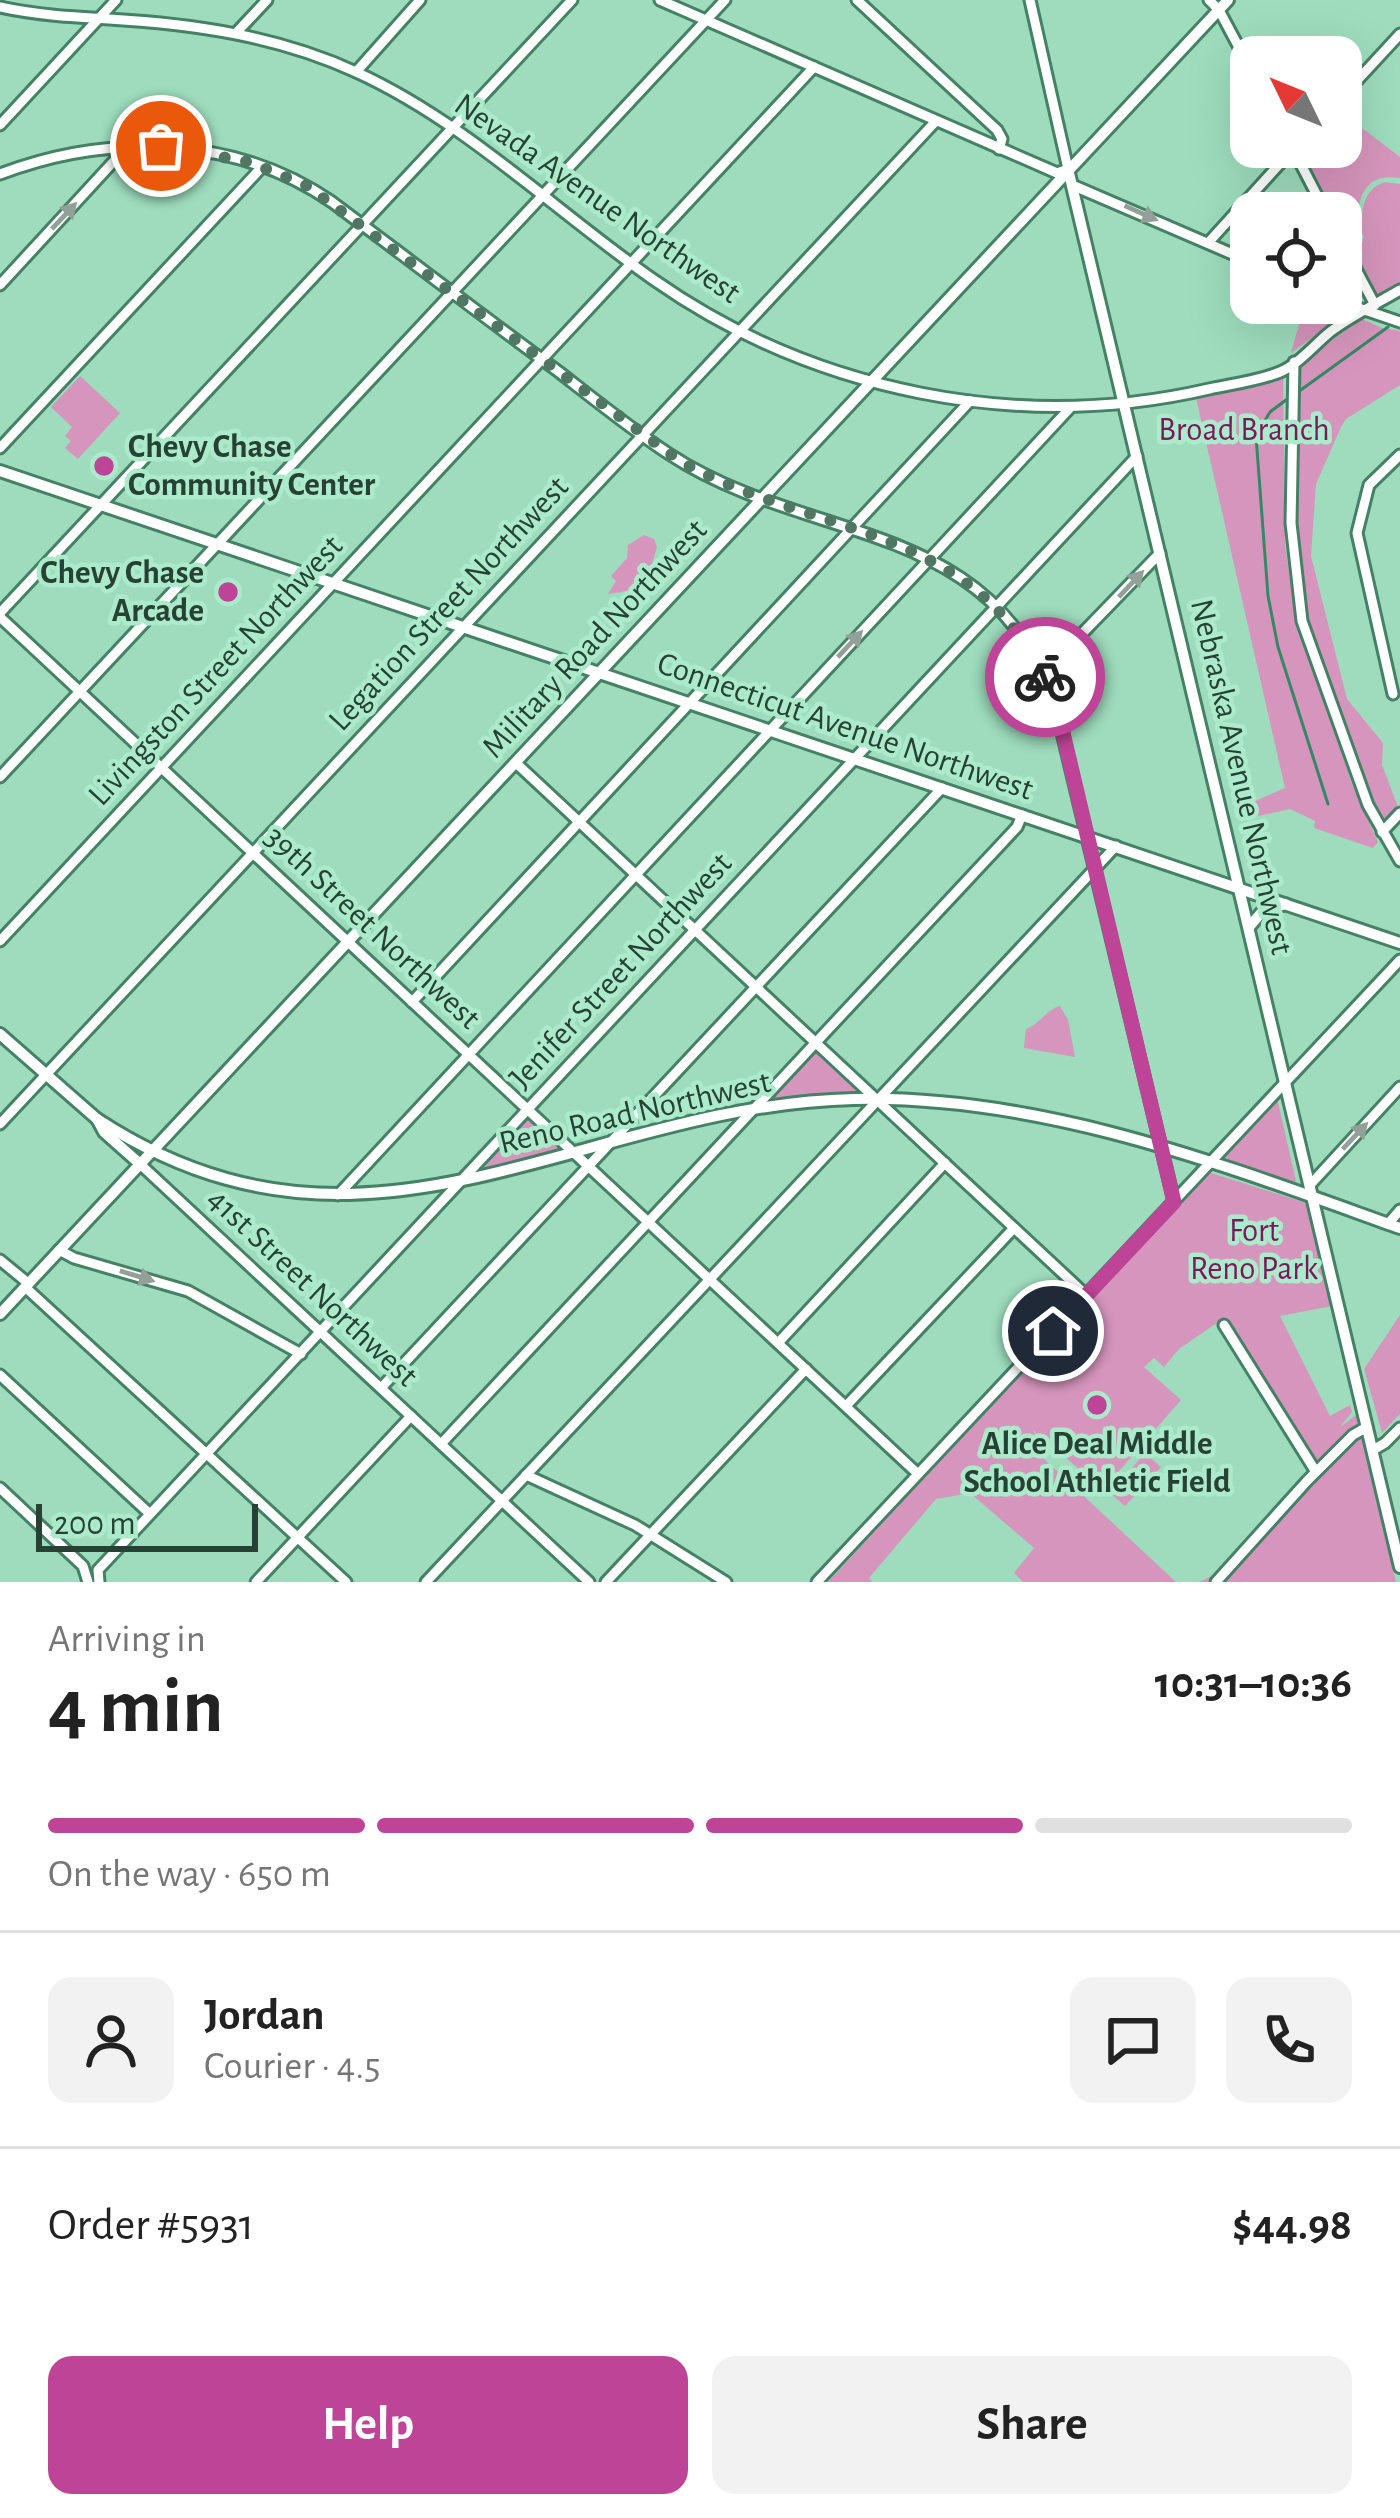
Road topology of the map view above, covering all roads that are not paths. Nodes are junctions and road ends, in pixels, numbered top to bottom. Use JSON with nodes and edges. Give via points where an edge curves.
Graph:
{"nodes":[{"id":1,"x":116,"y":0,"type":"edge"},
{"id":2,"x":267,"y":0,"type":"edge"},
{"id":3,"x":420,"y":0,"type":"edge"},
{"id":4,"x":572,"y":0,"type":"edge"},
{"id":5,"x":660,"y":0,"type":"edge"},
{"id":6,"x":725,"y":0,"type":"edge"},
{"id":7,"x":857,"y":0,"type":"edge"},
{"id":8,"x":878,"y":0,"type":"edge"},
{"id":9,"x":1030,"y":0,"type":"edge"},
{"id":10,"x":1219,"y":3,"type":"edge"},
{"id":11,"x":0,"y":8,"type":"edge"},
{"id":12,"x":868,"y":10,"type":"junction"},
{"id":13,"x":99,"y":19,"type":"junction"},
{"id":14,"x":706,"y":20,"type":"junction"},
{"id":15,"x":236,"y":33,"type":"junction"},
{"id":16,"x":1400,"y":34,"type":"edge"},
{"id":17,"x":1235,"y":36,"type":"edge"},
{"id":18,"x":814,"y":68,"type":"junction"},
{"id":19,"x":356,"y":72,"type":"junction"},
{"id":20,"x":1362,"y":75,"type":"edge"},
{"id":21,"x":936,"y":121,"type":"junction"},
{"id":22,"x":0,"y":125,"type":"edge"},
{"id":23,"x":452,"y":130,"type":"junction"},
{"id":24,"x":128,"y":146,"type":"junction"},
{"id":25,"x":1000,"y":149,"type":"junction"},
{"id":26,"x":262,"y":166,"type":"junction"},
{"id":27,"x":1275,"y":168,"type":"edge"},
{"id":28,"x":1068,"y":170,"type":"junction"},
{"id":29,"x":0,"y":174,"type":"edge"},
{"id":30,"x":1072,"y":185,"type":"junction"},
{"id":31,"x":542,"y":197,"type":"junction"},
{"id":32,"x":362,"y":224,"type":"junction"},
{"id":33,"x":1208,"y":243,"type":"junction"},
{"id":34,"x":1230,"y":253,"type":"edge"},
{"id":35,"x":632,"y":264,"type":"junction"},
{"id":36,"x":1362,"y":280,"type":"edge"},
{"id":37,"x":0,"y":285,"type":"edge"},
{"id":38,"x":1400,"y":290,"type":"edge"},
{"id":39,"x":452,"y":293,"type":"junction"},
{"id":40,"x":1375,"y":304,"type":"junction"},
{"id":41,"x":1362,"y":311,"type":"joint"},
{"id":42,"x":1400,"y":322,"type":"edge"},
{"id":43,"x":1345,"y":324,"type":"edge"},
{"id":44,"x":740,"y":331,"type":"junction"},
{"id":45,"x":542,"y":360,"type":"junction"},
{"id":46,"x":1294,"y":362,"type":"junction"},
{"id":47,"x":872,"y":382,"type":"junction"},
{"id":48,"x":970,"y":401,"type":"junction"},
{"id":49,"x":1124,"y":404,"type":"junction"},
{"id":50,"x":1070,"y":407,"type":"junction"},
{"id":51,"x":643,"y":435,"type":"junction"},
{"id":52,"x":0,"y":448,"type":"edge"},
{"id":53,"x":1400,"y":455,"type":"edge"},
{"id":54,"x":1138,"y":456,"type":"junction"},
{"id":55,"x":0,"y":471,"type":"edge"},
{"id":56,"x":764,"y":499,"type":"junction"},
{"id":57,"x":100,"y":505,"type":"junction"},
{"id":58,"x":852,"y":529,"type":"junction"},
{"id":59,"x":217,"y":544,"type":"junction"},
{"id":60,"x":1160,"y":553,"type":"junction"},
{"id":61,"x":931,"y":558,"type":"junction"},
{"id":62,"x":334,"y":584,"type":"junction"},
{"id":63,"x":997,"y":606,"type":"junction"},
{"id":64,"x":0,"y":615,"type":"edge"},
{"id":65,"x":464,"y":627,"type":"junction"},
{"id":66,"x":601,"y":673,"type":"junction"},
{"id":67,"x":1043,"y":674,"type":"junction"},
{"id":68,"x":80,"y":692,"type":"junction"},
{"id":69,"x":1393,"y":694,"type":"dead end"},
{"id":70,"x":690,"y":703,"type":"junction"},
{"id":71,"x":771,"y":730,"type":"junction"},
{"id":72,"x":856,"y":759,"type":"junction"},
{"id":73,"x":516,"y":763,"type":"junction"},
{"id":74,"x":162,"y":769,"type":"junction"},
{"id":75,"x":0,"y":777,"type":"edge"},
{"id":76,"x":942,"y":788,"type":"junction"},
{"id":77,"x":1400,"y":813,"type":"edge"},
{"id":78,"x":1022,"y":815,"type":"junction"},
{"id":79,"x":579,"y":822,"type":"junction"},
{"id":80,"x":1382,"y":832,"type":"junction"},
{"id":81,"x":1087,"y":837,"type":"junction"},
{"id":82,"x":1116,"y":846,"type":"junction"},
{"id":83,"x":253,"y":854,"type":"junction"},
{"id":84,"x":1400,"y":861,"type":"edge"},
{"id":85,"x":1094,"y":866,"type":"junction"},
{"id":86,"x":636,"y":875,"type":"junction"},
{"id":87,"x":1240,"y":888,"type":"junction"},
{"id":88,"x":1287,"y":904,"type":"junction"},
{"id":89,"x":1249,"y":927,"type":"junction"},
{"id":90,"x":695,"y":930,"type":"junction"},
{"id":91,"x":0,"y":941,"type":"edge"},
{"id":92,"x":349,"y":942,"type":"junction"},
{"id":93,"x":1400,"y":943,"type":"edge"},
{"id":94,"x":1400,"y":960,"type":"edge"},
{"id":95,"x":755,"y":986,"type":"junction"},
{"id":96,"x":412,"y":1002,"type":"junction"},
{"id":97,"x":0,"y":1034,"type":"edge"},
{"id":98,"x":816,"y":1043,"type":"junction"},
{"id":99,"x":469,"y":1055,"type":"junction"},
{"id":100,"x":44,"y":1076,"type":"junction"},
{"id":101,"x":1285,"y":1082,"type":"junction"},
{"id":102,"x":1400,"y":1087,"type":"edge"},
{"id":103,"x":877,"y":1099,"type":"junction"},
{"id":104,"x":753,"y":1109,"type":"junction"},
{"id":105,"x":528,"y":1110,"type":"junction"},
{"id":106,"x":97,"y":1119,"type":"junction"},
{"id":107,"x":0,"y":1124,"type":"edge"},
{"id":108,"x":138,"y":1142,"type":"junction"},
{"id":109,"x":609,"y":1144,"type":"junction"},
{"id":110,"x":1161,"y":1148,"type":"junction"},
{"id":111,"x":153,"y":1149,"type":"junction"},
{"id":112,"x":574,"y":1153,"type":"junction"},
{"id":113,"x":945,"y":1163,"type":"junction"},
{"id":114,"x":140,"y":1164,"type":"junction"},
{"id":115,"x":1208,"y":1164,"type":"junction"},
{"id":116,"x":588,"y":1166,"type":"junction"},
{"id":117,"x":462,"y":1181,"type":"junction"},
{"id":118,"x":1310,"y":1185,"type":"junction"},
{"id":119,"x":338,"y":1195,"type":"junction"},
{"id":120,"x":1313,"y":1199,"type":"junction"},
{"id":121,"x":1174,"y":1202,"type":"junction"},
{"id":122,"x":1400,"y":1210,"type":"edge"},
{"id":123,"x":649,"y":1222,"type":"junction"},
{"id":124,"x":1394,"y":1226,"type":"edge"},
{"id":125,"x":1014,"y":1228,"type":"junction"},
{"id":126,"x":59,"y":1250,"type":"junction"},
{"id":127,"x":0,"y":1260,"type":"edge"},
{"id":128,"x":709,"y":1279,"type":"junction"},
{"id":129,"x":26,"y":1286,"type":"junction"},
{"id":130,"x":1086,"y":1295,"type":"junction"},
{"id":131,"x":0,"y":1314,"type":"edge"},
{"id":132,"x":1224,"y":1325,"type":"dead end"},
{"id":133,"x":321,"y":1332,"type":"junction"},
{"id":134,"x":778,"y":1343,"type":"junction"},
{"id":135,"x":301,"y":1354,"type":"junction"},
{"id":136,"x":806,"y":1369,"type":"junction"},
{"id":137,"x":0,"y":1375,"type":"edge"},
{"id":138,"x":381,"y":1388,"type":"junction"},
{"id":139,"x":846,"y":1406,"type":"junction"},
{"id":140,"x":411,"y":1416,"type":"junction"},
{"id":141,"x":1367,"y":1426,"type":"junction"},
{"id":142,"x":1400,"y":1428,"type":"edge"},
{"id":143,"x":441,"y":1444,"type":"junction"},
{"id":144,"x":1372,"y":1450,"type":"junction"},
{"id":145,"x":208,"y":1454,"type":"junction"},
{"id":146,"x":1316,"y":1472,"type":"junction"},
{"id":147,"x":918,"y":1474,"type":"junction"},
{"id":148,"x":526,"y":1475,"type":"junction"},
{"id":149,"x":0,"y":1488,"type":"edge"},
{"id":150,"x":502,"y":1501,"type":"junction"},
{"id":151,"x":150,"y":1514,"type":"junction"},
{"id":152,"x":651,"y":1534,"type":"junction"},
{"id":153,"x":298,"y":1538,"type":"junction"},
{"id":154,"x":1398,"y":1551,"type":"edge"},
{"id":155,"x":1400,"y":1567,"type":"edge"},
{"id":156,"x":91,"y":1579,"type":"edge"},
{"id":157,"x":256,"y":1582,"type":"edge"},
{"id":158,"x":346,"y":1582,"type":"edge"},
{"id":159,"x":426,"y":1582,"type":"edge"},
{"id":160,"x":589,"y":1582,"type":"edge"},
{"id":161,"x":606,"y":1582,"type":"edge"},
{"id":162,"x":726,"y":1582,"type":"edge"},
{"id":163,"x":817,"y":1582,"type":"edge"},
{"id":164,"x":1216,"y":1582,"type":"edge"}],
"edges":[{"from":1,"to":13,"type":"street"},
{"from":2,"to":15,"type":"street"},
{"from":3,"to":19,"type":"street"},
{"from":4,"to":23,"type":"street"},
{"from":5,"to":14,"type":"street"},
{"from":6,"to":14,"type":"street"},
{"from":7,"to":12,"type":"street"},
{"from":8,"to":12,"type":"street"},
{"from":9,"to":28,"type":"street","name":"Nebraska Avenue Northwest"},
{"from":10,"to":17,"type":"street"},
{"from":10,"to":28,"type":"main road","name":"Military Road Northwest"},
{"from":11,"to":13,"type":"street","name":"Nevada Avenue Northwest"},
{"from":12,"to":25,"type":"street","via":[[997,130]]},
{"from":13,"to":15,"type":"street","name":"Nevada Avenue Northwest"},
{"from":13,"to":22,"type":"street"},
{"from":14,"to":18,"type":"street"},
{"from":14,"to":31,"type":"street"},
{"from":15,"to":19,"type":"street","name":"Nevada Avenue Northwest"},
{"from":16,"to":20,"type":"street"},
{"from":18,"to":21,"type":"street"},
{"from":18,"to":35,"type":"street","name":"Livingston Street Northwest"},
{"from":19,"to":23,"type":"street","name":"Nevada Avenue Northwest"},
{"from":21,"to":25,"type":"street"},
{"from":21,"to":44,"type":"street","name":"Legation Street Northwest"},
{"from":23,"to":31,"type":"street","name":"Nevada Avenue Northwest"},
{"from":23,"to":32,"type":"street"},
{"from":24,"to":26,"type":"street"},
{"from":24,"to":29,"type":"street"},
{"from":37,"to":24,"type":"street","one_way":true},
{"from":25,"to":28,"type":"street","via":[[1052,173]]},
{"from":26,"to":32,"type":"street"},
{"from":26,"to":52,"type":"street"},
{"from":27,"to":33,"type":"street"},
{"from":28,"to":30,"type":"main road","name":"Nebraska Avenue Northwest"},
{"from":28,"to":47,"type":"main road","name":"Military Road Northwest"},
{"from":30,"to":33,"type":"street","one_way":true},
{"from":30,"to":49,"type":"main road","name":"Nebraska Avenue Northwest"},
{"from":31,"to":35,"type":"street","name":"Nevada Avenue Northwest"},
{"from":31,"to":39,"type":"street"},
{"from":32,"to":39,"type":"street"},
{"from":32,"to":57,"type":"street"},
{"from":33,"to":34,"type":"street"},
{"from":35,"to":44,"type":"street","name":"Nevada Avenue Northwest"},
{"from":35,"to":45,"type":"street","name":"Livingston Street Northwest"},
{"from":36,"to":40,"type":"street"},
{"from":38,"to":40,"type":"street","name":"Nevada Avenue Northwest"},
{"from":39,"to":45,"type":"street"},
{"from":39,"to":59,"type":"street"},
{"from":40,"to":41,"type":"street","name":"Nevada Avenue Northwest"},
{"from":41,"to":42,"type":"street"},
{"from":43,"to":46,"type":"street","name":"Nevada Avenue Northwest"},
{"from":44,"to":47,"type":"street","name":"Nevada Avenue Northwest"},
{"from":44,"to":51,"type":"street","name":"Legation Street Northwest"},
{"from":45,"to":51,"type":"street"},
{"from":45,"to":62,"type":"street","name":"Livingston Street Northwest"},
{"from":46,"to":49,"type":"street","name":"Nevada Avenue Northwest","via":[[1262,377]]},
{"from":46,"to":80,"type":"street","via":[[1297,599]]},
{"from":47,"to":48,"type":"street","name":"Nevada Avenue Northwest"},
{"from":47,"to":56,"type":"main road","name":"Military Road Northwest"},
{"from":48,"to":50,"type":"street","name":"Nevada Avenue Northwest"},
{"from":48,"to":58,"type":"street"},
{"from":49,"to":50,"type":"street","name":"Nevada Avenue Northwest"},
{"from":49,"to":54,"type":"main road","name":"Nebraska Avenue Northwest"},
{"from":50,"to":61,"type":"street"},
{"from":51,"to":56,"type":"street","via":[[698,471]]},
{"from":51,"to":65,"type":"street","name":"Legation Street Northwest"},
{"from":53,"to":69,"type":"street","via":[[1369,485],[1358,520]]},
{"from":54,"to":60,"type":"main road","name":"Nebraska Avenue Northwest"},
{"from":54,"to":63,"type":"street","name":"Jenifer Street Northwest"},
{"from":55,"to":57,"type":"main road","name":"Connecticut Avenue Northwest"},
{"from":56,"to":58,"type":"street"},
{"from":56,"to":66,"type":"main road","name":"Military Road Northwest"},
{"from":57,"to":59,"type":"main road","name":"Connecticut Avenue Northwest"},
{"from":57,"to":64,"type":"street"},
{"from":58,"to":61,"type":"street"},
{"from":58,"to":70,"type":"street"},
{"from":59,"to":62,"type":"main road","name":"Connecticut Avenue Northwest"},
{"from":59,"to":68,"type":"street"},
{"from":67,"to":60,"type":"street","one_way":true},
{"from":60,"to":87,"type":"main road","name":"Nebraska Avenue Northwest"},
{"from":61,"to":63,"type":"street"},
{"from":71,"to":61,"type":"street","one_way":true},
{"from":62,"to":65,"type":"main road","name":"Connecticut Avenue Northwest"},
{"from":62,"to":74,"type":"street","name":"Livingston Street Northwest"},
{"from":63,"to":67,"type":"street"},
{"from":63,"to":72,"type":"street","name":"Jenifer Street Northwest"},
{"from":64,"to":68,"type":"street","name":"39th Street Northwest"},
{"from":65,"to":66,"type":"main road","name":"Connecticut Avenue Northwest"},
{"from":65,"to":83,"type":"street","name":"Legation Street Northwest"},
{"from":66,"to":70,"type":"main road","name":"Connecticut Avenue Northwest"},
{"from":66,"to":73,"type":"main road","name":"Military Road Northwest"},
{"from":67,"to":81,"type":"street"},
{"from":68,"to":74,"type":"street","name":"39th Street Northwest"},
{"from":68,"to":75,"type":"street"},
{"from":70,"to":71,"type":"main road","name":"Connecticut Avenue Northwest"},
{"from":70,"to":79,"type":"street"},
{"from":71,"to":72,"type":"main road","name":"Connecticut Avenue Northwest"},
{"from":71,"to":86,"type":"street"},
{"from":72,"to":76,"type":"main road","name":"Connecticut Avenue Northwest"},
{"from":72,"to":90,"type":"street","name":"Jenifer Street Northwest"},
{"from":73,"to":79,"type":"street"},
{"from":73,"to":92,"type":"main road","name":"Military Road Northwest"},
{"from":74,"to":83,"type":"street","name":"39th Street Northwest"},
{"from":74,"to":91,"type":"street","name":"Livingston Street Northwest"},
{"from":76,"to":78,"type":"main road","name":"Connecticut Avenue Northwest"},
{"from":76,"to":95,"type":"street"},
{"from":77,"to":80,"type":"street"},
{"from":78,"to":81,"type":"main road","name":"Connecticut Avenue Northwest"},
{"from":78,"to":98,"type":"street"},
{"from":79,"to":86,"type":"street"},
{"from":79,"to":96,"type":"street"},
{"from":80,"to":84,"type":"street"},
{"from":81,"to":82,"type":"main road","name":"Connecticut Avenue Northwest"},
{"from":81,"to":85,"type":"street"},
{"from":82,"to":85,"type":"street"},
{"from":82,"to":87,"type":"main road","name":"Connecticut Avenue Northwest"},
{"from":83,"to":92,"type":"street","name":"39th Street Northwest"},
{"from":83,"to":100,"type":"street","name":"Legation Street Northwest"},
{"from":85,"to":103,"type":"street"},
{"from":85,"to":110,"type":"street"},
{"from":86,"to":90,"type":"street"},
{"from":86,"to":99,"type":"street"},
{"from":87,"to":88,"type":"main road","name":"Connecticut Avenue Northwest"},
{"from":87,"to":89,"type":"main road","name":"Nebraska Avenue Northwest"},
{"from":88,"to":89,"type":"main road","via":[[1262,912]]},
{"from":88,"to":93,"type":"main road","name":"Connecticut Avenue Northwest"},
{"from":89,"to":101,"type":"main road","name":"Nebraska Avenue Northwest"},
{"from":90,"to":95,"type":"street"},
{"from":90,"to":105,"type":"street","name":"Jenifer Street Northwest"},
{"from":92,"to":96,"type":"street","name":"39th Street Northwest"},
{"from":92,"to":111,"type":"main road","name":"Military Road Northwest"},
{"from":94,"to":101,"type":"street"},
{"from":95,"to":98,"type":"street"},
{"from":95,"to":109,"type":"street"},
{"from":96,"to":99,"type":"street","name":"39th Street Northwest"},
{"from":97,"to":100,"type":"main road","name":"41st Street Northwest"},
{"from":98,"to":103,"type":"street"},
{"from":98,"to":104,"type":"street"},
{"from":99,"to":105,"type":"street","name":"39th Street Northwest"},
{"from":99,"to":119,"type":"street"},
{"from":100,"to":106,"type":"main road","name":"41st Street Northwest"},
{"from":100,"to":107,"type":"street","name":"Legation Street Northwest"},
{"from":101,"to":115,"type":"street"},
{"from":101,"to":118,"type":"main road","name":"Nebraska Avenue Northwest"},
{"from":118,"to":102,"type":"street","one_way":true},
{"from":103,"to":104,"type":"main road","name":"Reno Road Northwest"},
{"from":103,"to":110,"type":"main road","name":"Reno Road Northwest","via":[[1014,1109]]},
{"from":103,"to":113,"type":"street"},
{"from":103,"to":128,"type":"street"},
{"from":104,"to":109,"type":"main road","name":"Reno Road Northwest"},
{"from":104,"to":123,"type":"street"},
{"from":105,"to":112,"type":"street","name":"39th Street Northwest"},
{"from":105,"to":117,"type":"street","name":"Jenifer Street Northwest"},
{"from":106,"to":108,"type":"main road","name":"Reno Road Northwest"},
{"from":106,"to":114,"type":"main road","name":"41st Street Northwest"},
{"from":108,"to":111,"type":"main road","name":"Reno Road Northwest"},
{"from":108,"to":114,"type":"main road"},
{"from":109,"to":112,"type":"main road","name":"Reno Road Northwest"},
{"from":109,"to":116,"type":"street"},
{"from":110,"to":115,"type":"main road","name":"Reno Road Northwest"},
{"from":110,"to":121,"type":"street"},
{"from":111,"to":114,"type":"main road","name":"Military Road Northwest"},
{"from":111,"to":119,"type":"main road","name":"Reno Road Northwest","via":[[241,1181]]},
{"from":112,"to":116,"type":"street","name":"39th Street Northwest"},
{"from":112,"to":117,"type":"main road","name":"Reno Road Northwest"},
{"from":113,"to":125,"type":"street"},
{"from":113,"to":134,"type":"street"},
{"from":114,"to":126,"type":"main road","name":"Military Road Northwest"},
{"from":114,"to":133,"type":"street","name":"41st Street Northwest"},
{"from":115,"to":120,"type":"main road","name":"Reno Road Northwest"},
{"from":115,"to":121,"type":"street"},
{"from":116,"to":123,"type":"street","name":"39th Street Northwest"},
{"from":116,"to":138,"type":"street"},
{"from":117,"to":119,"type":"main road","name":"Reno Road Northwest"},
{"from":117,"to":133,"type":"street","name":"Jenifer Street Northwest"},
{"from":118,"to":120,"type":"main road","name":"Nebraska Avenue Northwest"},
{"from":120,"to":124,"type":"main road","name":"Reno Road Northwest"},
{"from":120,"to":141,"type":"main road","name":"Nebraska Avenue Northwest"},
{"from":121,"to":130,"type":"street"},
{"from":122,"to":124,"type":"street"},
{"from":123,"to":128,"type":"street","name":"39th Street Northwest"},
{"from":123,"to":143,"type":"street"},
{"from":125,"to":130,"type":"street"},
{"from":125,"to":139,"type":"street"},
{"from":126,"to":129,"type":"main road","name":"Military Road Northwest"},
{"from":126,"to":135,"type":"street","one_way":true,"via":[[192,1293]]},
{"from":127,"to":129,"type":"street"},
{"from":128,"to":134,"type":"street","name":"39th Street Northwest"},
{"from":128,"to":148,"type":"street"},
{"from":129,"to":131,"type":"main road","name":"Military Road Northwest"},
{"from":129,"to":145,"type":"street"},
{"from":130,"to":147,"type":"street"},
{"from":132,"to":146,"type":"street"},
{"from":133,"to":135,"type":"street","name":"Jenifer Street Northwest"},
{"from":133,"to":138,"type":"street","name":"41st Street Northwest"},
{"from":134,"to":136,"type":"street","name":"39th Street Northwest"},
{"from":135,"to":145,"type":"street","name":"Jenifer Street Northwest"},
{"from":136,"to":139,"type":"street","name":"39th Street Northwest"},
{"from":136,"to":152,"type":"street"},
{"from":137,"to":151,"type":"street"},
{"from":138,"to":140,"type":"street","name":"41st Street Northwest"},
{"from":139,"to":147,"type":"street","name":"39th Street Northwest"},
{"from":140,"to":143,"type":"street","name":"41st Street Northwest"},
{"from":140,"to":153,"type":"street"},
{"from":141,"to":144,"type":"main road","name":"Nebraska Avenue Northwest"},
{"from":141,"to":146,"type":"street"},
{"from":142,"to":144,"type":"street"},
{"from":143,"to":150,"type":"street","name":"41st Street Northwest"},
{"from":144,"to":154,"type":"main road","name":"Nebraska Avenue Northwest"},
{"from":145,"to":151,"type":"street","name":"Jenifer Street Northwest"},
{"from":145,"to":153,"type":"street"},
{"from":146,"to":164,"type":"street"},
{"from":147,"to":163,"type":"street"},
{"from":148,"to":150,"type":"street"},
{"from":148,"to":152,"type":"street"},
{"from":149,"to":156,"type":"street"},
{"from":150,"to":159,"type":"street"},
{"from":150,"to":160,"type":"street","name":"41st Street Northwest"},
{"from":151,"to":156,"type":"street","name":"Jenifer Street Northwest"},
{"from":152,"to":161,"type":"street"},
{"from":152,"to":162,"type":"street"},
{"from":153,"to":157,"type":"street"},
{"from":153,"to":158,"type":"street"},
{"from":154,"to":155,"type":"main road","name":"Nebraska Avenue Northwest"}]}
